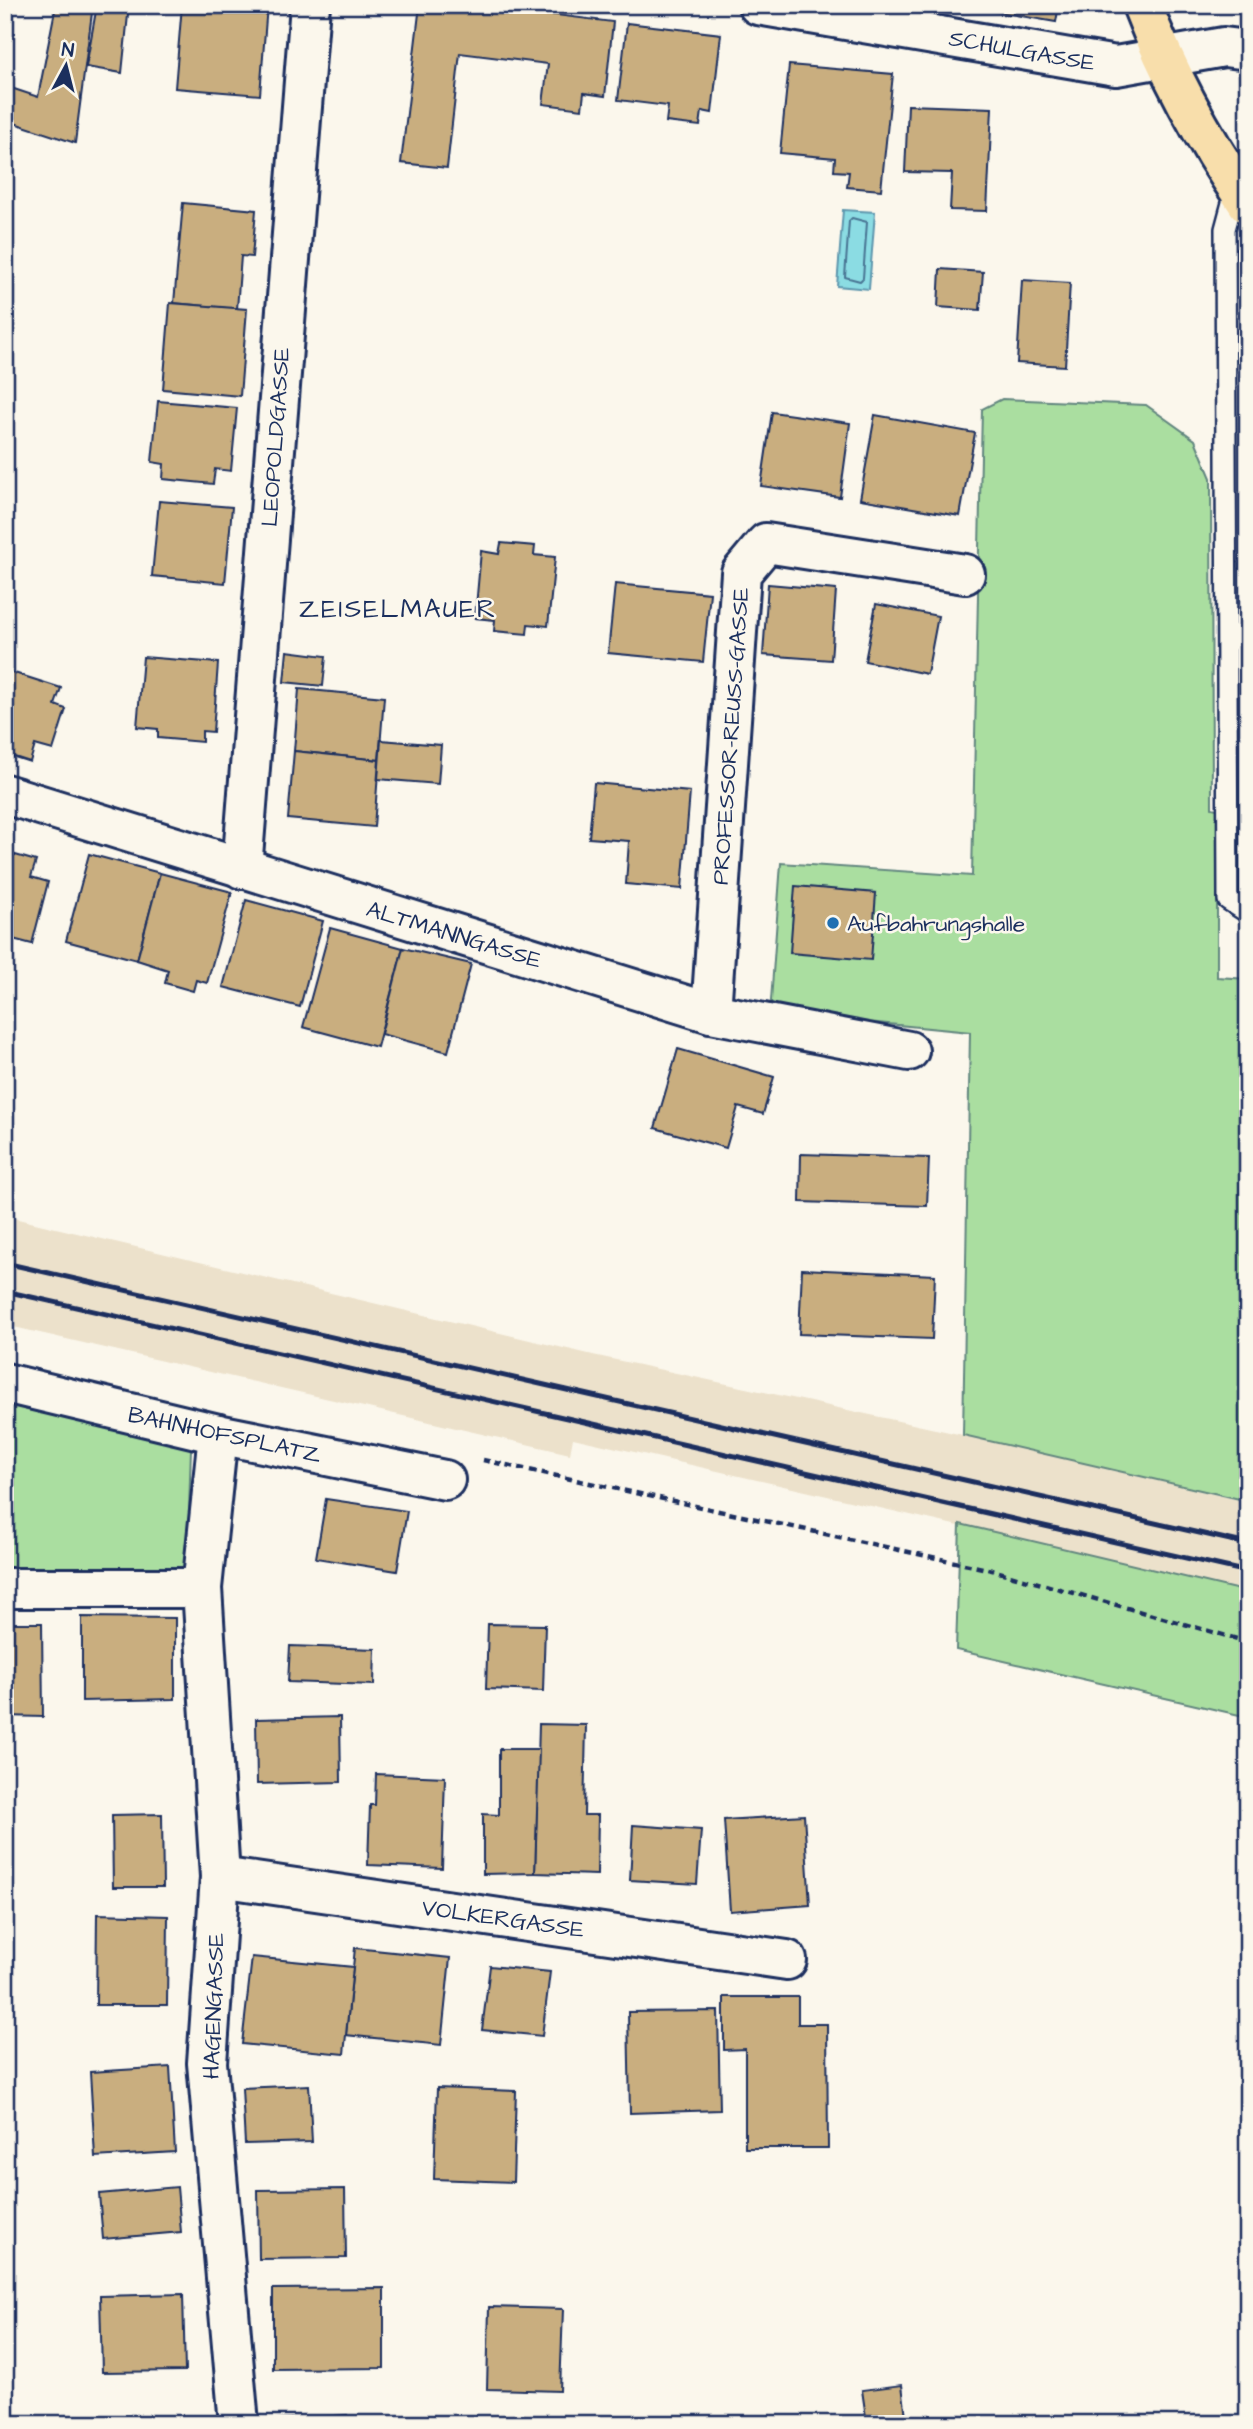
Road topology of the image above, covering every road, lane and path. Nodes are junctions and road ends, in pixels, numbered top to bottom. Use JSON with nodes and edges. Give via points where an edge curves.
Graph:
{"nodes":[{"id":1,"x":310,"y":5,"type":"edge"},
{"id":2,"x":758,"y":5,"type":"edge"},
{"id":3,"x":1142,"y":5,"type":"edge"},
{"id":4,"x":1248,"y":50,"type":"edge"},
{"id":5,"x":1162,"y":59,"type":"junction"},
{"id":6,"x":1242,"y":196,"type":"edge"},
{"id":7,"x":965,"y":574,"type":"dead end"},
{"id":8,"x":5,"y":794,"type":"edge"},
{"id":9,"x":242,"y":869,"type":"junction"},
{"id":10,"x":1248,"y":913,"type":"edge"},
{"id":11,"x":711,"y":1013,"type":"junction"},
{"id":12,"x":909,"y":1052,"type":"dead end"},
{"id":13,"x":5,"y":1383,"type":"edge"},
{"id":14,"x":218,"y":1434,"type":"junction"},
{"id":15,"x":445,"y":1480,"type":"joint"},
{"id":16,"x":5,"y":1588,"type":"edge"},
{"id":17,"x":202,"y":1588,"type":"junction"},
{"id":18,"x":1248,"y":1642,"type":"edge"},
{"id":19,"x":220,"y":1877,"type":"junction"},
{"id":20,"x":787,"y":1959,"type":"dead end"},
{"id":21,"x":239,"y":2424,"type":"edge"}],
"edges":[{"from":1,"to":9,"type":"street","name":"LEOPOLDGASSE"},
{"from":2,"to":5,"type":"street","name":"SCHULGASSE","via":[[1116,66]]},
{"from":3,"to":5,"type":"main road"},
{"from":4,"to":5,"type":"street","name":"SCHULGASSE","via":[[1224,47]]},
{"from":5,"to":6,"type":"main road"},
{"from":6,"to":10,"type":"lane","via":[[1225,229],[1228,901]]},
{"from":7,"to":11,"type":"street","name":"PROFESSOR-REUSS-GASSE","via":[[766,543],[741,573]]},
{"from":8,"to":9,"type":"street","name":"ALTMANNGASSE"},
{"from":9,"to":11,"type":"street","name":"ALTMANNGASSE"},
{"from":11,"to":12,"type":"street","name":"ALTMANNGASSE"},
{"from":13,"to":14,"type":"street","name":"BAHNHOFSPLATZ"},
{"from":14,"to":15,"type":"street","name":"BAHNHOFSPLATZ"},
{"from":14,"to":17,"type":"street","name":"HAGENGASSE"},
{"from":15,"to":18,"type":"path","via":[[481,1460],[992,1570]]},
{"from":16,"to":17,"type":"street"},
{"from":17,"to":19,"type":"street","name":"HAGENGASSE"},
{"from":19,"to":20,"type":"street","name":"VOLKERGASSE"},
{"from":19,"to":21,"type":"street","name":"HAGENGASSE","via":[[207,2063]]}]}
